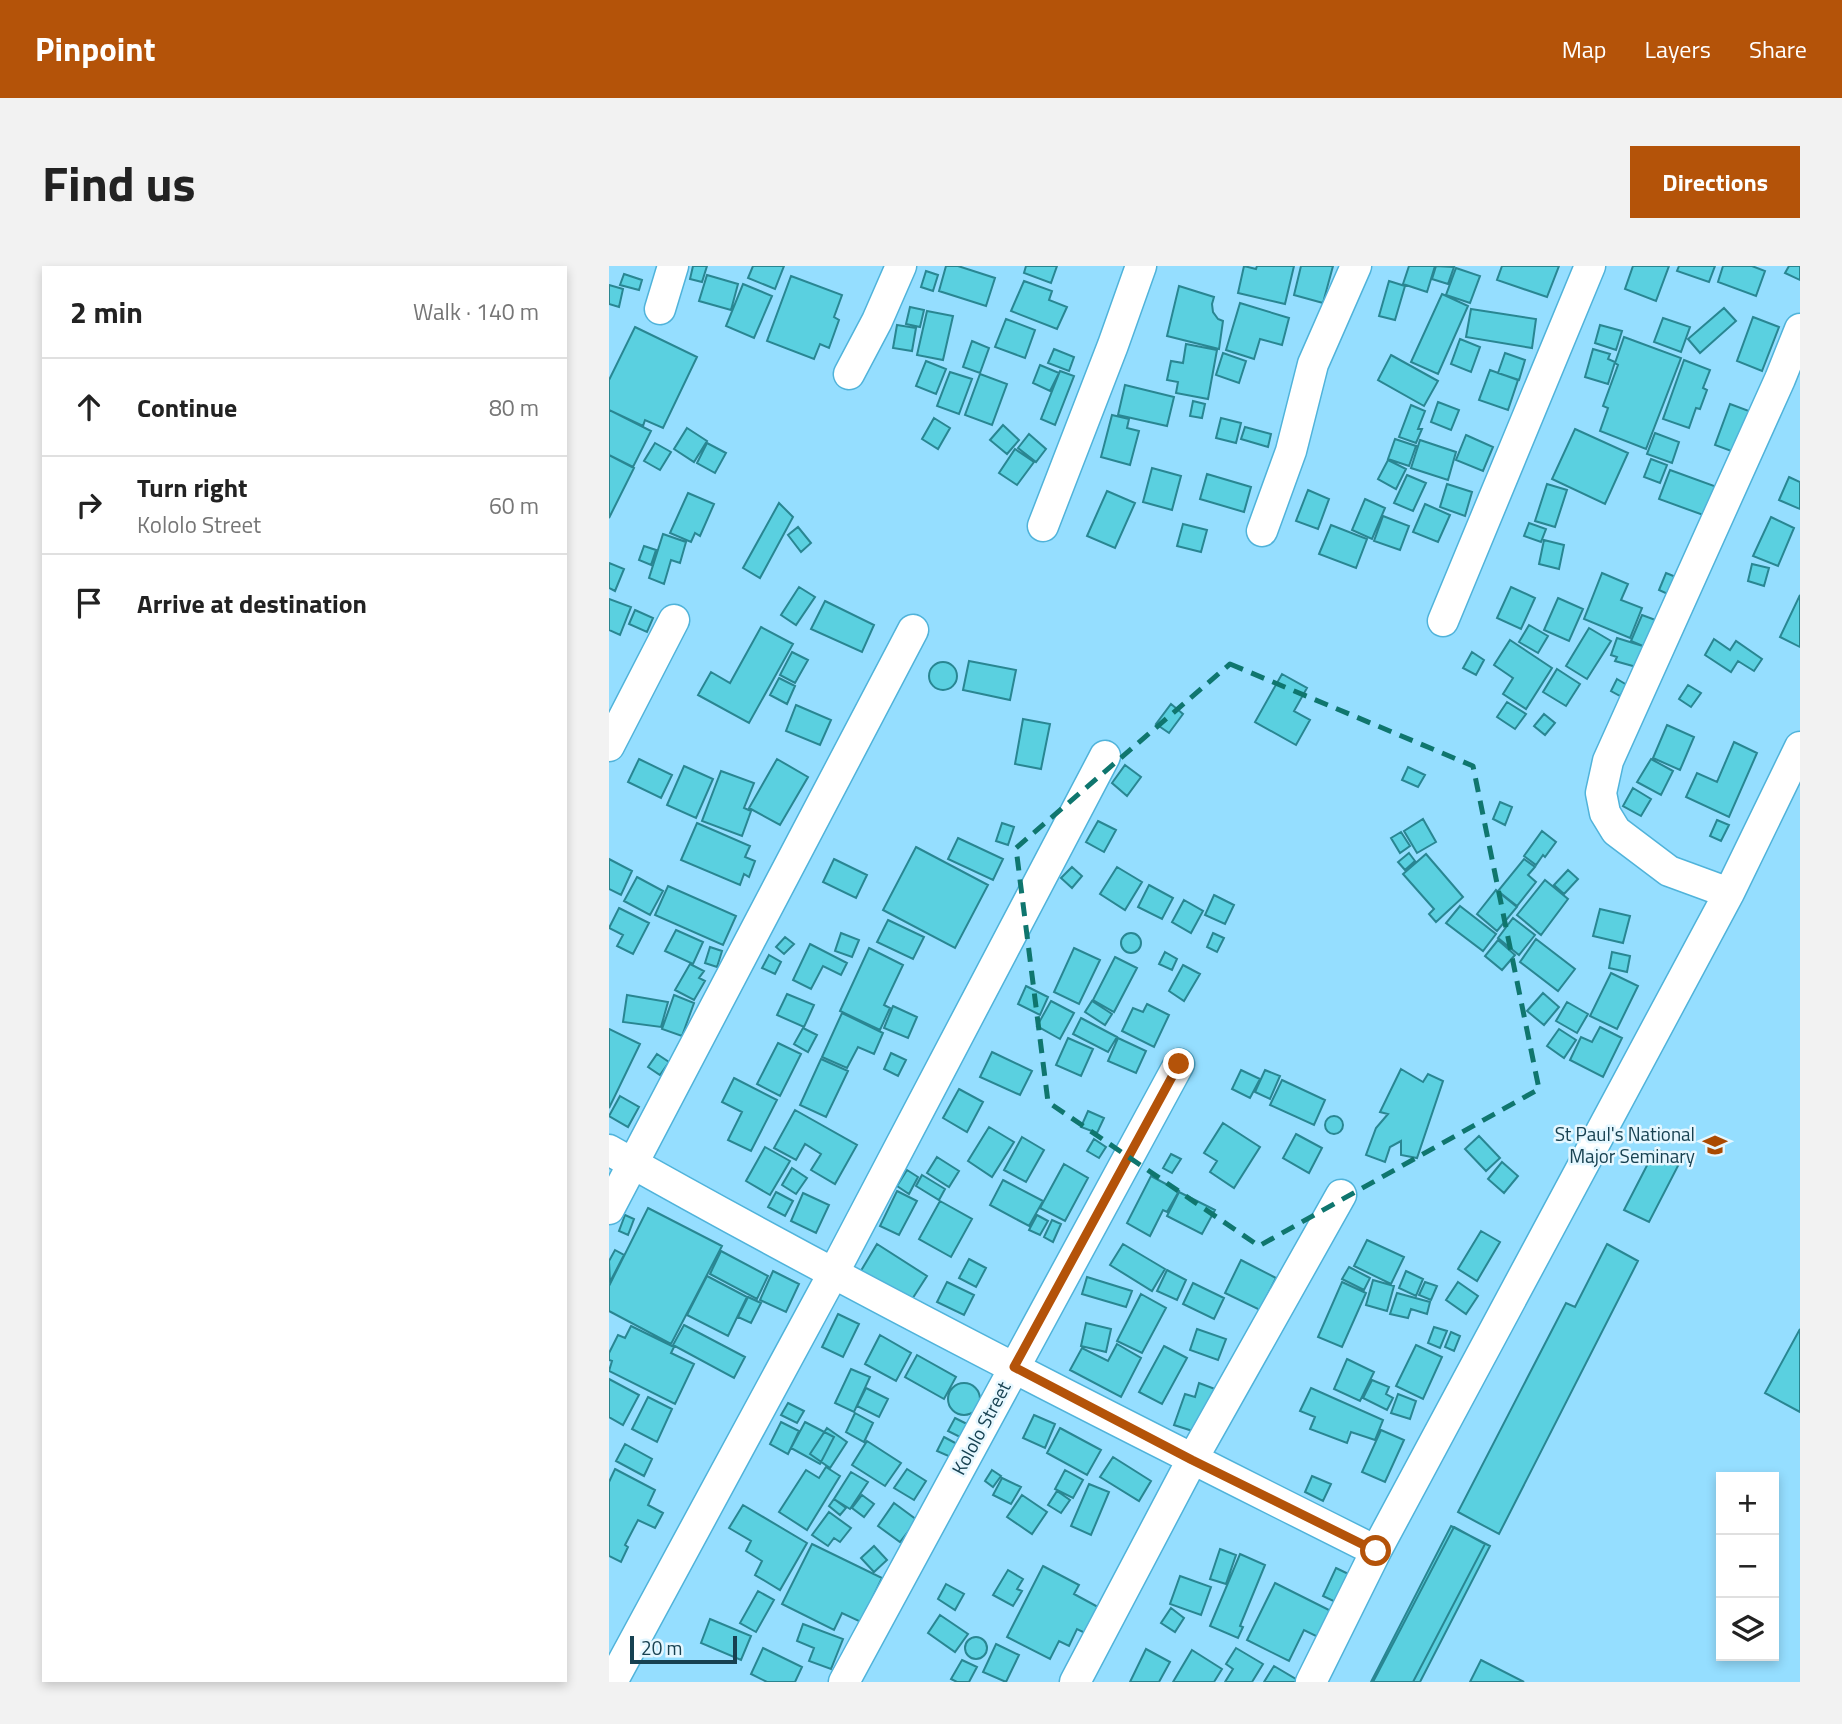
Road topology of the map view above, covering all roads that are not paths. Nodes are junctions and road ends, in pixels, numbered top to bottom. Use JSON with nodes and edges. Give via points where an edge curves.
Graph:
{"nodes":[{"id":1,"x":673,"y":266,"type":"edge"},
{"id":2,"x":901,"y":266,"type":"edge"},
{"id":3,"x":1141,"y":266,"type":"edge"},
{"id":4,"x":1356,"y":266,"type":"edge"},
{"id":5,"x":1590,"y":266,"type":"edge"},
{"id":6,"x":660,"y":309,"type":"dead end"},
{"id":7,"x":1800,"y":329,"type":"edge"},
{"id":8,"x":849,"y":374,"type":"dead end"},
{"id":9,"x":1043,"y":526,"type":"dead end"},
{"id":10,"x":1262,"y":531,"type":"dead end"},
{"id":11,"x":674,"y":620,"type":"dead end"},
{"id":12,"x":1443,"y":621,"type":"dead end"},
{"id":13,"x":913,"y":630,"type":"dead end"},
{"id":14,"x":609,"y":746,"type":"edge"},
{"id":15,"x":1800,"y":747,"type":"edge"},
{"id":16,"x":1105,"y":755,"type":"dead end"},
{"id":17,"x":1729,"y":892,"type":"junction"},
{"id":18,"x":1179,"y":1064,"type":"dead end"},
{"id":19,"x":620,"y":1157,"type":"edge"},
{"id":20,"x":1341,"y":1195,"type":"dead end"},
{"id":21,"x":609,"y":1209,"type":"edge"},
{"id":22,"x":834,"y":1272,"type":"junction"},
{"id":23,"x":1014,"y":1367,"type":"junction"},
{"id":24,"x":1192,"y":1460,"type":"junction"},
{"id":25,"x":1376,"y":1551,"type":"junction"},
{"id":26,"x":612,"y":1682,"type":"edge"},
{"id":27,"x":843,"y":1682,"type":"edge"},
{"id":28,"x":1075,"y":1682,"type":"edge"},
{"id":29,"x":1311,"y":1682,"type":"edge"}],
"edges":[{"from":1,"to":6,"type":"street"},
{"from":2,"to":8,"type":"street"},
{"from":3,"to":9,"type":"street"},
{"from":4,"to":10,"type":"street","via":[[1314,364],[1291,451]]},
{"from":5,"to":12,"type":"street"},
{"from":7,"to":17,"type":"street","via":[[1608,761],[1601,793],[1605,813],[1616,831],[1669,871]]},
{"from":11,"to":14,"type":"street"},
{"from":13,"to":19,"type":"street"},
{"from":15,"to":17,"type":"street"},
{"from":16,"to":22,"type":"street"},
{"from":17,"to":25,"type":"street"},
{"from":18,"to":23,"type":"street","name":"Kololo Street"},
{"from":19,"to":21,"type":"street"},
{"from":19,"to":22,"type":"street"},
{"from":20,"to":24,"type":"street"},
{"from":22,"to":23,"type":"street"},
{"from":22,"to":26,"type":"street"},
{"from":23,"to":24,"type":"street"},
{"from":23,"to":27,"type":"street","name":"Kololo Street"},
{"from":24,"to":25,"type":"street"},
{"from":24,"to":28,"type":"street"},
{"from":25,"to":29,"type":"street"}]}
